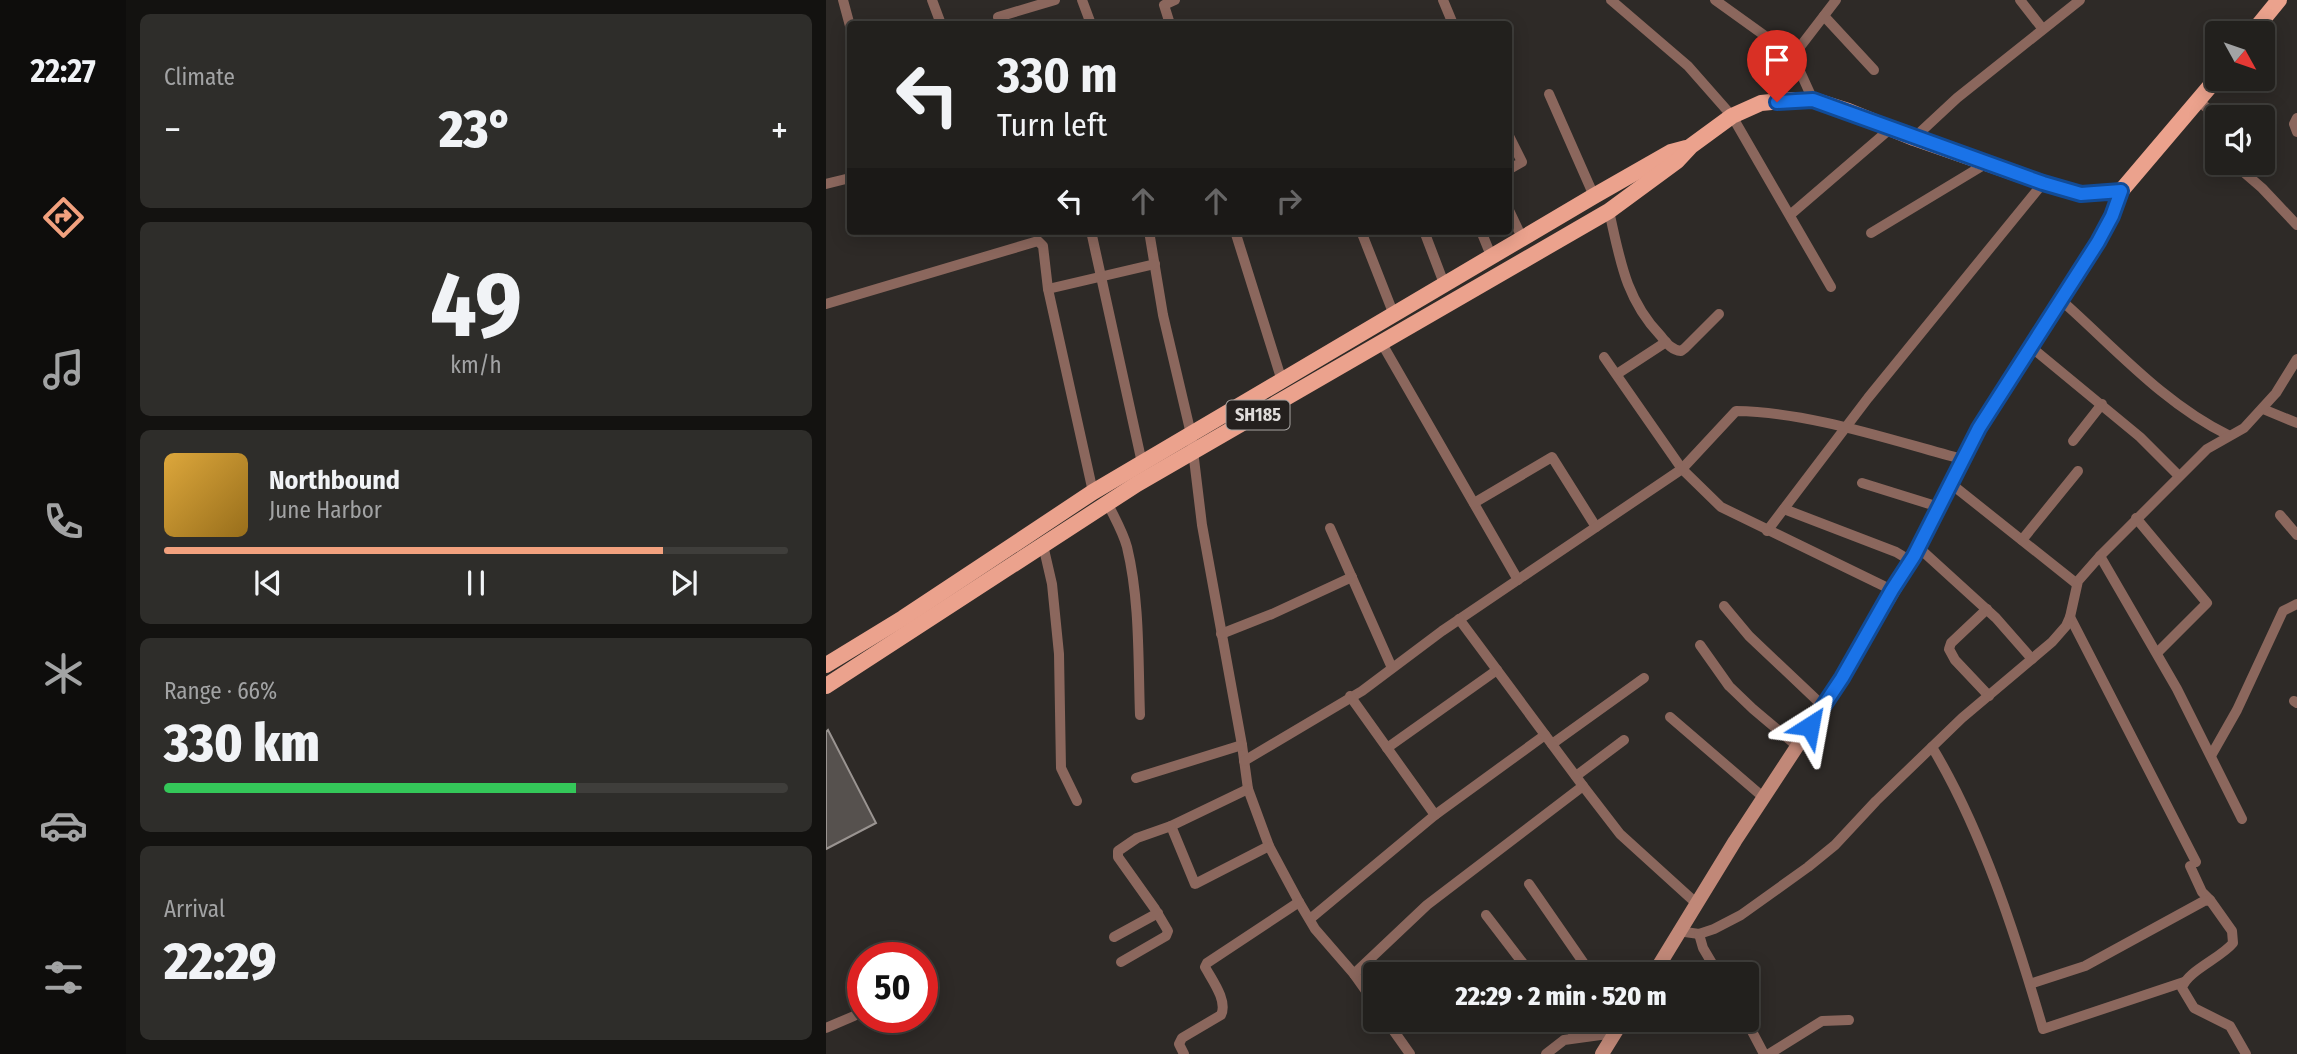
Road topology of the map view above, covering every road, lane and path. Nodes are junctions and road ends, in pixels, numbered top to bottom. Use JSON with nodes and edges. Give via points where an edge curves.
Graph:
{"nodes":[{"id":1,"x":843,"y":0,"type":"edge"},
{"id":2,"x":932,"y":0,"type":"edge"},
{"id":3,"x":1055,"y":0,"type":"edge"},
{"id":4,"x":1082,"y":0,"type":"edge"},
{"id":5,"x":1175,"y":0,"type":"edge"},
{"id":6,"x":1443,"y":0,"type":"edge"},
{"id":7,"x":1611,"y":0,"type":"edge"},
{"id":8,"x":1715,"y":0,"type":"edge"},
{"id":9,"x":1836,"y":0,"type":"edge"},
{"id":10,"x":2020,"y":0,"type":"edge"},
{"id":11,"x":2080,"y":0,"type":"edge"},
{"id":12,"x":2279,"y":0,"type":"edge"},
{"id":13,"x":1163,"y":2,"type":"edge"},
{"id":14,"x":1824,"y":16,"type":"junction"},
{"id":15,"x":998,"y":17,"type":"dead end"},
{"id":16,"x":849,"y":21,"type":"edge"},
{"id":17,"x":940,"y":21,"type":"edge"},
{"id":18,"x":1090,"y":21,"type":"edge"},
{"id":19,"x":1169,"y":21,"type":"edge"},
{"id":20,"x":1452,"y":21,"type":"edge"},
{"id":21,"x":2262,"y":21,"type":"edge"},
{"id":22,"x":2042,"y":29,"type":"junction"},
{"id":23,"x":1793,"y":56,"type":"junction"},
{"id":24,"x":1874,"y":70,"type":"dead end"},
{"id":25,"x":2207,"y":91,"type":"edge"},
{"id":26,"x":1549,"y":94,"type":"dead end"},
{"id":27,"x":1813,"y":100,"type":"junction"},
{"id":28,"x":2199,"y":101,"type":"junction"},
{"id":29,"x":2205,"y":106,"type":"edge"},
{"id":30,"x":1731,"y":116,"type":"junction"},
{"id":31,"x":2297,"y":118,"type":"edge"},
{"id":32,"x":1890,"y":129,"type":"junction"},
{"id":33,"x":2297,"y":132,"type":"edge"},
{"id":34,"x":1914,"y":138,"type":"junction"},
{"id":35,"x":1512,"y":142,"type":"edge"},
{"id":36,"x":1691,"y":146,"type":"junction"},
{"id":37,"x":1987,"y":163,"type":"junction"},
{"id":38,"x":1512,"y":168,"type":"edge"},
{"id":39,"x":2247,"y":175,"type":"edge"},
{"id":40,"x":847,"y":179,"type":"edge"},
{"id":41,"x":2043,"y":183,"type":"junction"},
{"id":42,"x":826,"y":184,"type":"edge"},
{"id":43,"x":2121,"y":191,"type":"junction"},
{"id":44,"x":1594,"y":196,"type":"junction"},
{"id":45,"x":1609,"y":211,"type":"junction"},
{"id":46,"x":1790,"y":215,"type":"junction"},
{"id":47,"x":1512,"y":217,"type":"edge"},
{"id":48,"x":2297,"y":225,"type":"edge"},
{"id":49,"x":1871,"y":233,"type":"dead end"},
{"id":50,"x":1092,"y":235,"type":"edge"},
{"id":51,"x":1150,"y":235,"type":"edge"},
{"id":52,"x":1236,"y":235,"type":"edge"},
{"id":53,"x":1363,"y":235,"type":"edge"},
{"id":54,"x":1426,"y":235,"type":"edge"},
{"id":55,"x":1483,"y":235,"type":"edge"},
{"id":56,"x":1522,"y":240,"type":"junction"},
{"id":57,"x":1492,"y":258,"type":"junction"},
{"id":58,"x":1155,"y":264,"type":"junction"},
{"id":59,"x":1101,"y":276,"type":"junction"},
{"id":60,"x":1445,"y":286,"type":"junction"},
{"id":61,"x":1831,"y":287,"type":"dead end"},
{"id":62,"x":1048,"y":289,"type":"junction"},
{"id":63,"x":2062,"y":301,"type":"junction"},
{"id":64,"x":826,"y":304,"type":"edge"},
{"id":65,"x":1719,"y":314,"type":"dead end"},
{"id":66,"x":1394,"y":315,"type":"junction"},
{"id":67,"x":1381,"y":342,"type":"junction"},
{"id":68,"x":1666,"y":342,"type":"junction"},
{"id":69,"x":2031,"y":347,"type":"junction"},
{"id":70,"x":1604,"y":357,"type":"dead end"},
{"id":71,"x":2297,"y":359,"type":"edge"},
{"id":72,"x":1616,"y":374,"type":"junction"},
{"id":73,"x":1282,"y":381,"type":"junction"},
{"id":74,"x":2102,"y":404,"type":"junction"},
{"id":75,"x":2263,"y":409,"type":"junction"},
{"id":76,"x":2297,"y":423,"type":"edge"},
{"id":77,"x":1845,"y":428,"type":"junction"},
{"id":78,"x":1191,"y":434,"type":"junction"},
{"id":79,"x":2228,"y":435,"type":"junction"},
{"id":80,"x":2073,"y":441,"type":"dead end"},
{"id":81,"x":1193,"y":453,"type":"junction"},
{"id":82,"x":1962,"y":459,"type":"junction"},
{"id":83,"x":1142,"y":463,"type":"junction"},
{"id":84,"x":1682,"y":469,"type":"junction"},
{"id":85,"x":2078,"y":471,"type":"dead end"},
{"id":86,"x":2179,"y":476,"type":"junction"},
{"id":87,"x":1862,"y":482,"type":"dead end"},
{"id":88,"x":1950,"y":483,"type":"junction"},
{"id":89,"x":1093,"y":492,"type":"junction"},
{"id":90,"x":1107,"y":502,"type":"junction"},
{"id":91,"x":1474,"y":503,"type":"junction"},
{"id":92,"x":1939,"y":507,"type":"junction"},
{"id":93,"x":1784,"y":509,"type":"junction"},
{"id":94,"x":2280,"y":515,"type":"dead end"},
{"id":95,"x":2136,"y":518,"type":"junction"},
{"id":96,"x":1596,"y":527,"type":"junction"},
{"id":97,"x":1330,"y":528,"type":"dead end"},
{"id":98,"x":1767,"y":531,"type":"junction"},
{"id":99,"x":2297,"y":535,"type":"edge"},
{"id":100,"x":2022,"y":540,"type":"junction"},
{"id":101,"x":1043,"y":545,"type":"junction"},
{"id":102,"x":1919,"y":547,"type":"junction"},
{"id":103,"x":2099,"y":556,"type":"junction"},
{"id":104,"x":1911,"y":561,"type":"junction"},
{"id":105,"x":1352,"y":578,"type":"junction"},
{"id":106,"x":1518,"y":580,"type":"junction"},
{"id":107,"x":2077,"y":584,"type":"junction"},
{"id":108,"x":1892,"y":590,"type":"junction"},
{"id":109,"x":2297,"y":604,"type":"edge"},
{"id":110,"x":1724,"y":606,"type":"dead end"},
{"id":111,"x":1987,"y":609,"type":"junction"},
{"id":112,"x":2070,"y":617,"type":"junction"},
{"id":113,"x":1460,"y":619,"type":"junction"},
{"id":114,"x":1222,"y":634,"type":"junction"},
{"id":115,"x":1700,"y":645,"type":"dead end"},
{"id":116,"x":2157,"y":653,"type":"junction"},
{"id":117,"x":2032,"y":659,"type":"junction"},
{"id":118,"x":826,"y":665,"type":"edge"},
{"id":119,"x":1392,"y":668,"type":"junction"},
{"id":120,"x":1497,"y":670,"type":"junction"},
{"id":121,"x":1644,"y":678,"type":"dead end"},
{"id":122,"x":826,"y":686,"type":"edge"},
{"id":123,"x":1350,"y":696,"type":"junction"},
{"id":124,"x":1989,"y":696,"type":"junction"},
{"id":125,"x":1823,"y":706,"type":"junction"},
{"id":126,"x":1140,"y":715,"type":"dead end"},
{"id":127,"x":1670,"y":717,"type":"dead end"},
{"id":128,"x":1545,"y":735,"type":"junction"},
{"id":129,"x":1624,"y":740,"type":"dead end"},
{"id":130,"x":1552,"y":744,"type":"junction"},
{"id":131,"x":1242,"y":745,"type":"junction"},
{"id":132,"x":1797,"y":746,"type":"junction"},
{"id":133,"x":1932,"y":747,"type":"junction"},
{"id":134,"x":1387,"y":748,"type":"junction"},
{"id":135,"x":2211,"y":754,"type":"junction"},
{"id":136,"x":1244,"y":761,"type":"junction"},
{"id":137,"x":1576,"y":776,"type":"junction"},
{"id":138,"x":1136,"y":778,"type":"dead end"},
{"id":139,"x":1583,"y":786,"type":"junction"},
{"id":140,"x":1248,"y":789,"type":"junction"},
{"id":141,"x":1763,"y":797,"type":"junction"},
{"id":142,"x":1077,"y":801,"type":"dead end"},
{"id":143,"x":1435,"y":815,"type":"junction"},
{"id":144,"x":2242,"y":819,"type":"dead end"},
{"id":145,"x":1171,"y":826,"type":"junction"},
{"id":146,"x":1269,"y":846,"type":"junction"},
{"id":147,"x":1529,"y":884,"type":"dead end"},
{"id":148,"x":2210,"y":901,"type":"junction"},
{"id":149,"x":1299,"y":902,"type":"junction"},
{"id":150,"x":1696,"y":903,"type":"junction"},
{"id":151,"x":1158,"y":913,"type":"junction"},
{"id":152,"x":1486,"y":915,"type":"dead end"},
{"id":153,"x":1310,"y":919,"type":"junction"},
{"id":154,"x":1678,"y":931,"type":"junction"},
{"id":155,"x":1699,"y":934,"type":"junction"},
{"id":156,"x":1114,"y":937,"type":"dead end"},
{"id":157,"x":1121,"y":962,"type":"dead end"},
{"id":158,"x":1522,"y":962,"type":"edge"},
{"id":159,"x":1583,"y":962,"type":"edge"},
{"id":160,"x":1660,"y":962,"type":"edge"},
{"id":161,"x":1712,"y":962,"type":"edge"},
{"id":162,"x":1354,"y":974,"type":"junction"},
{"id":163,"x":2184,"y":982,"type":"junction"},
{"id":164,"x":2029,"y":984,"type":"junction"},
{"id":165,"x":1363,"y":987,"type":"edge"},
{"id":166,"x":847,"y":1019,"type":"edge"},
{"id":167,"x":1849,"y":1020,"type":"dead end"},
{"id":168,"x":826,"y":1028,"type":"edge"},
{"id":169,"x":1394,"y":1032,"type":"edge"},
{"id":170,"x":1573,"y":1032,"type":"edge"},
{"id":171,"x":1598,"y":1032,"type":"edge"},
{"id":172,"x":1615,"y":1032,"type":"edge"},
{"id":173,"x":1753,"y":1032,"type":"edge"},
{"id":174,"x":1577,"y":1038,"type":"junction"},
{"id":175,"x":1184,"y":1054,"type":"edge"},
{"id":176,"x":1410,"y":1054,"type":"edge"},
{"id":177,"x":1546,"y":1054,"type":"edge"},
{"id":178,"x":1602,"y":1054,"type":"edge"},
{"id":179,"x":1766,"y":1054,"type":"edge"},
{"id":180,"x":2246,"y":1054,"type":"edge"}],
"edges":[{"from":1,"to":16,"type":"street"},
{"from":2,"to":17,"type":"street"},
{"from":3,"to":15,"type":"street"},
{"from":4,"to":18,"type":"street"},
{"from":5,"to":13,"type":"street"},
{"from":6,"to":20,"type":"street"},
{"from":7,"to":30,"type":"street","via":[[1688,66]]},
{"from":8,"to":23,"type":"street"},
{"from":9,"to":14,"type":"street"},
{"from":10,"to":22,"type":"street"},
{"from":11,"to":22,"type":"street"},
{"from":12,"to":21,"type":"main road"},
{"from":13,"to":19,"type":"street"},
{"from":14,"to":23,"type":"street"},
{"from":14,"to":24,"type":"street"},
{"from":22,"to":34,"type":"street"},
{"from":23,"to":27,"type":"street"},
{"from":25,"to":28,"type":"main road"},
{"from":26,"to":44,"type":"street"},
{"from":27,"to":30,"type":"main road","number":"SH185","via":[[1761,103]]},
{"from":27,"to":32,"type":"main road","number":"SH185"},
{"from":28,"to":29,"type":"street"},
{"from":28,"to":43,"type":"main road"},
{"from":30,"to":36,"type":"main road","number":"SH185"},
{"from":30,"to":46,"type":"street"},
{"from":31,"to":33,"type":"street"},
{"from":32,"to":34,"type":"main road","number":"SH185"},
{"from":32,"to":46,"type":"street"},
{"from":34,"to":37,"type":"main road","number":"SH185"},
{"from":35,"to":38,"type":"street","via":[[1522,162]]},
{"from":36,"to":44,"type":"main road","number":"SH185","via":[[1671,152]]},
{"from":36,"to":45,"type":"main road","number":"SH185"},
{"from":37,"to":41,"type":"main road","number":"SH185"},
{"from":37,"to":49,"type":"street"},
{"from":39,"to":48,"type":"street"},
{"from":40,"to":42,"type":"street"},
{"from":41,"to":43,"type":"main road","number":"SH185","via":[[2081,194]]},
{"from":41,"to":77,"type":"street"},
{"from":43,"to":63,"type":"main road","via":[[2112,216]]},
{"from":44,"to":56,"type":"main road","number":"SH185"},
{"from":45,"to":67,"type":"main road","number":"SH185"},
{"from":45,"to":68,"type":"street","via":[[1625,281]]},
{"from":46,"to":61,"type":"street"},
{"from":47,"to":56,"type":"street"},
{"from":50,"to":59,"type":"street"},
{"from":51,"to":58,"type":"street"},
{"from":52,"to":73,"type":"street"},
{"from":53,"to":66,"type":"street"},
{"from":54,"to":60,"type":"street"},
{"from":55,"to":57,"type":"street"},
{"from":56,"to":57,"type":"main road","number":"SH185"},
{"from":57,"to":60,"type":"main road","number":"SH185"},
{"from":58,"to":59,"type":"street"},
{"from":58,"to":78,"type":"street"},
{"from":59,"to":62,"type":"street"},
{"from":59,"to":83,"type":"street"},
{"from":60,"to":66,"type":"main road","number":"SH185"},
{"from":62,"to":64,"type":"street","via":[[1043,246],[1038,241]]},
{"from":62,"to":89,"type":"street"},
{"from":63,"to":69,"type":"main road"},
{"from":63,"to":79,"type":"street","via":[[2162,391]]},
{"from":65,"to":68,"type":"street","via":[[1681,351]]},
{"from":66,"to":73,"type":"main road","number":"SH185"},
{"from":67,"to":81,"type":"main road","number":"SH185"},
{"from":67,"to":91,"type":"street"},
{"from":68,"to":72,"type":"street"},
{"from":69,"to":74,"type":"street"},
{"from":69,"to":82,"type":"main road"},
{"from":70,"to":72,"type":"street"},
{"from":71,"to":75,"type":"street"},
{"from":72,"to":84,"type":"street"},
{"from":73,"to":78,"type":"main road","number":"SH185"},
{"from":74,"to":80,"type":"street"},
{"from":74,"to":86,"type":"street"},
{"from":75,"to":76,"type":"street"},
{"from":75,"to":79,"type":"street","via":[[2244,428]]},
{"from":77,"to":82,"type":"street"},
{"from":77,"to":84,"type":"street","via":[[1767,411],[1736,411]]},
{"from":77,"to":93,"type":"street"},
{"from":78,"to":81,"type":"street"},
{"from":78,"to":83,"type":"main road","number":"SH185"},
{"from":79,"to":86,"type":"street"},
{"from":81,"to":90,"type":"main road","number":"SH185"},
{"from":81,"to":114,"type":"street"},
{"from":82,"to":88,"type":"main road"},
{"from":83,"to":89,"type":"main road","number":"SH185"},
{"from":84,"to":96,"type":"street"},
{"from":84,"to":98,"type":"street","via":[[1721,508]]},
{"from":85,"to":100,"type":"street"},
{"from":86,"to":95,"type":"street"},
{"from":87,"to":92,"type":"street"},
{"from":88,"to":92,"type":"main road"},
{"from":88,"to":100,"type":"street"},
{"from":89,"to":118,"type":"main road","number":"SH185"},
{"from":90,"to":101,"type":"main road","number":"SH185"},
{"from":90,"to":126,"type":"street","via":[[1126,545],[1139,642]]},
{"from":91,"to":96,"type":"street","via":[[1552,457]]},
{"from":91,"to":106,"type":"street"},
{"from":92,"to":102,"type":"main road"},
{"from":93,"to":98,"type":"street"},
{"from":93,"to":104,"type":"street"},
{"from":94,"to":99,"type":"street"},
{"from":95,"to":103,"type":"street"},
{"from":95,"to":116,"type":"street","via":[[2207,603]]},
{"from":96,"to":106,"type":"street"},
{"from":97,"to":105,"type":"street"},
{"from":98,"to":108,"type":"street"},
{"from":100,"to":107,"type":"street"},
{"from":101,"to":122,"type":"main road","number":"SH185"},
{"from":101,"to":142,"type":"street","via":[[1059,654],[1061,768]]},
{"from":102,"to":104,"type":"main road"},
{"from":102,"to":111,"type":"street"},
{"from":103,"to":107,"type":"street"},
{"from":103,"to":116,"type":"street"},
{"from":104,"to":108,"type":"main road"},
{"from":105,"to":114,"type":"street"},
{"from":105,"to":119,"type":"street"},
{"from":106,"to":113,"type":"street"},
{"from":107,"to":112,"type":"street"},
{"from":108,"to":125,"type":"main road"},
{"from":109,"to":135,"type":"street","via":[[2283,611]]},
{"from":110,"to":125,"type":"street"},
{"from":111,"to":117,"type":"street"},
{"from":111,"to":124,"type":"street","via":[[1949,649]]},
{"from":112,"to":117,"type":"street"},
{"from":112,"to":148,"type":"street"},
{"from":113,"to":119,"type":"street"},
{"from":113,"to":120,"type":"street"},
{"from":114,"to":131,"type":"street"},
{"from":115,"to":132,"type":"street","via":[[1729,686]]},
{"from":116,"to":135,"type":"street"},
{"from":117,"to":124,"type":"street"},
{"from":119,"to":123,"type":"street"},
{"from":120,"to":128,"type":"street"},
{"from":120,"to":134,"type":"street"},
{"from":121,"to":130,"type":"street"},
{"from":123,"to":134,"type":"street"},
{"from":123,"to":136,"type":"street"},
{"from":124,"to":133,"type":"street"},
{"from":125,"to":132,"type":"main road"},
{"from":127,"to":141,"type":"street"},
{"from":128,"to":130,"type":"street"},
{"from":128,"to":143,"type":"street"},
{"from":129,"to":137,"type":"street"},
{"from":130,"to":137,"type":"street"},
{"from":131,"to":136,"type":"street"},
{"from":131,"to":138,"type":"street"},
{"from":132,"to":141,"type":"main road"},
{"from":133,"to":155,"type":"street","via":[[1808,867],[1741,915]]},
{"from":133,"to":164,"type":"street","via":[[1973,829]]},
{"from":134,"to":143,"type":"street"},
{"from":135,"to":144,"type":"street"},
{"from":136,"to":140,"type":"street"},
{"from":137,"to":139,"type":"street"},
{"from":139,"to":150,"type":"street","via":[[1620,834]]},
{"from":139,"to":162,"type":"street","via":[[1427,905]]},
{"from":140,"to":145,"type":"street"},
{"from":140,"to":146,"type":"street"},
{"from":141,"to":150,"type":"main road"},
{"from":143,"to":153,"type":"street"},
{"from":145,"to":146,"type":"street","via":[[1195,884]]},
{"from":145,"to":151,"type":"street","via":[[1137,838],[1118,851]]},
{"from":146,"to":149,"type":"street"},
{"from":147,"to":159,"type":"street"},
{"from":148,"to":163,"type":"street","via":[[2232,931],[2233,943]]},
{"from":148,"to":164,"type":"street","via":[[2085,966]]},
{"from":149,"to":153,"type":"street"},
{"from":149,"to":175,"type":"street","via":[[1206,963],[1224,1010],[1182,1038],[1179,1044]]},
{"from":150,"to":154,"type":"main road"},
{"from":151,"to":156,"type":"street"},
{"from":151,"to":157,"type":"street","via":[[1166,925],[1166,936]]},
{"from":152,"to":158,"type":"street"},
{"from":153,"to":162,"type":"street"},
{"from":154,"to":155,"type":"street"},
{"from":154,"to":160,"type":"main road"},
{"from":155,"to":161,"type":"street"},
{"from":162,"to":165,"type":"street"},
{"from":163,"to":164,"type":"street","via":[[2043,1029]]},
{"from":163,"to":180,"type":"street","via":[[2185,995],[2194,1007],[2230,1026]]},
{"from":166,"to":168,"type":"street"},
{"from":167,"to":179,"type":"street","via":[[1822,1021]]},
{"from":169,"to":176,"type":"street"},
{"from":170,"to":174,"type":"street"},
{"from":171,"to":174,"type":"street"},
{"from":172,"to":178,"type":"main road"},
{"from":173,"to":179,"type":"street"},
{"from":174,"to":177,"type":"street","via":[[1564,1040]]}]}
